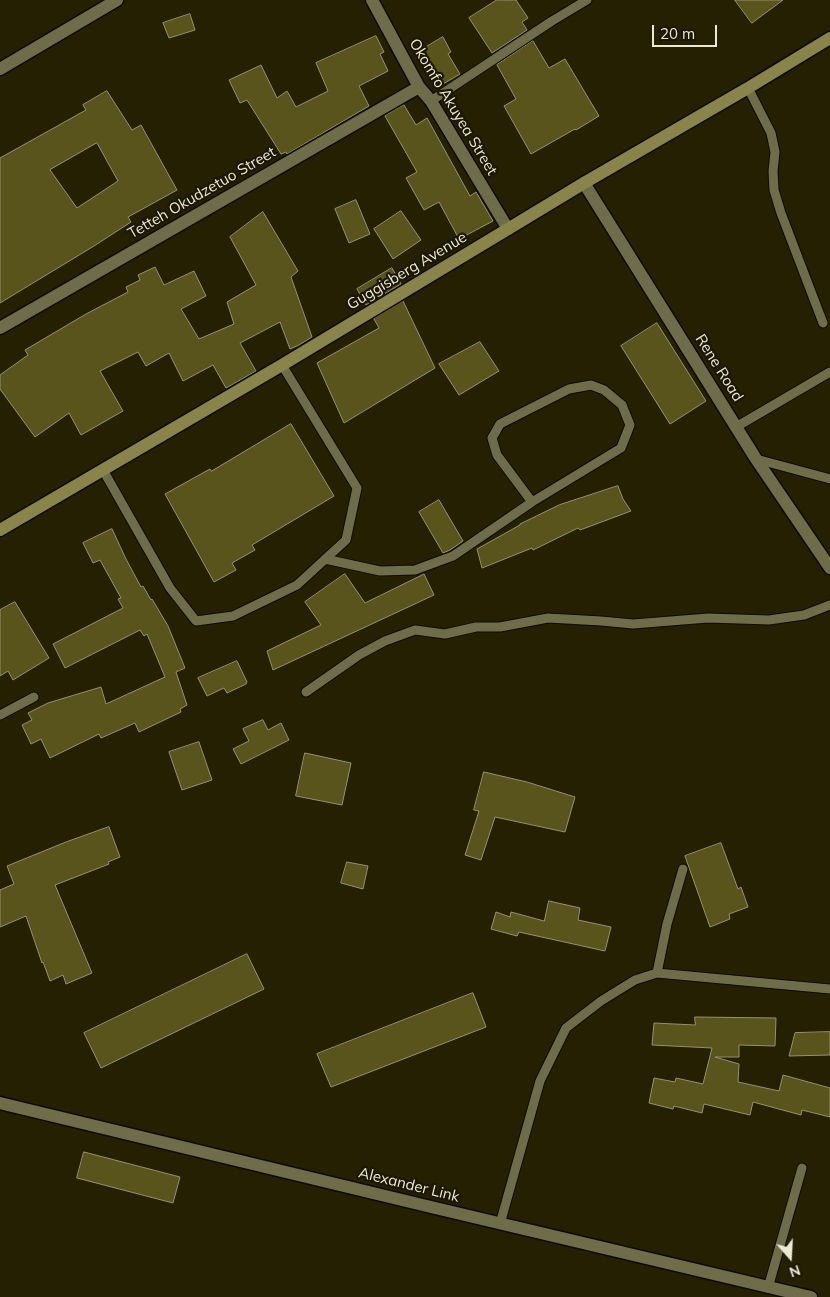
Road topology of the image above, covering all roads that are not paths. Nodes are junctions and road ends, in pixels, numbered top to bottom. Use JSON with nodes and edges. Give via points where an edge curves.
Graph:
{"nodes":[{"id":1,"x":118,"y":0,"type":"edge"},
{"id":2,"x":372,"y":0,"type":"edge"},
{"id":3,"x":587,"y":0,"type":"edge"},
{"id":4,"x":830,"y":38,"type":"edge"},
{"id":5,"x":0,"y":69,"type":"edge"},
{"id":6,"x":419,"y":87,"type":"junction"},
{"id":7,"x":748,"y":88,"type":"junction"},
{"id":8,"x":431,"y":101,"type":"junction"},
{"id":9,"x":584,"y":183,"type":"junction"},
{"id":10,"x":508,"y":229,"type":"junction"},
{"id":11,"x":822,"y":323,"type":"dead end"},
{"id":12,"x":0,"y":328,"type":"edge"},
{"id":13,"x":282,"y":365,"type":"junction"},
{"id":14,"x":830,"y":372,"type":"edge"},
{"id":15,"x":736,"y":427,"type":"junction"},
{"id":16,"x":756,"y":459,"type":"junction"},
{"id":17,"x":103,"y":470,"type":"junction"},
{"id":18,"x":830,"y":478,"type":"edge"},
{"id":19,"x":532,"y":502,"type":"junction"},
{"id":20,"x":0,"y":530,"type":"edge"},
{"id":21,"x":325,"y":559,"type":"junction"},
{"id":22,"x":830,"y":568,"type":"edge"},
{"id":23,"x":830,"y":605,"type":"edge"},
{"id":24,"x":306,"y":692,"type":"dead end"},
{"id":25,"x":34,"y":697,"type":"dead end"},
{"id":26,"x":0,"y":715,"type":"edge"},
{"id":27,"x":683,"y":869,"type":"dead end"},
{"id":28,"x":657,"y":974,"type":"junction"},
{"id":29,"x":830,"y":989,"type":"edge"},
{"id":30,"x":0,"y":1103,"type":"edge"},
{"id":31,"x":802,"y":1168,"type":"dead end"},
{"id":32,"x":500,"y":1224,"type":"junction"},
{"id":33,"x":768,"y":1288,"type":"junction"},
{"id":34,"x":811,"y":1297,"type":"edge"}],
"edges":[{"from":1,"to":5,"type":"street"},
{"from":2,"to":6,"type":"street","name":"Okomfo Akuyea Street"},
{"from":3,"to":8,"type":"lane"},
{"from":4,"to":7,"type":"main road","name":"Guggisberg Avenue"},
{"from":6,"to":8,"type":"street","name":"Okomfo Akuyea Street"},
{"from":6,"to":12,"type":"street","name":"Tetteh Okudzetuo Street"},
{"from":7,"to":9,"type":"main road","name":"Guggisberg Avenue"},
{"from":7,"to":11,"type":"lane","via":[[776,152],[774,190]]},
{"from":8,"to":10,"type":"street","name":"Okomfo Akuyea Street"},
{"from":9,"to":10,"type":"main road","name":"Guggisberg Avenue"},
{"from":9,"to":15,"type":"street","name":"Rene Road"},
{"from":10,"to":13,"type":"main road","name":"Guggisberg Avenue"},
{"from":13,"to":17,"type":"main road","name":"Guggisberg Avenue"},
{"from":13,"to":21,"type":"lane","via":[[356,488],[346,540]]},
{"from":14,"to":15,"type":"lane"},
{"from":15,"to":16,"type":"street","name":"Rene Road"},
{"from":16,"to":18,"type":"lane"},
{"from":16,"to":22,"type":"street","name":"Rene Road"},
{"from":17,"to":20,"type":"main road","name":"Guggisberg Avenue"},
{"from":17,"to":21,"type":"lane","via":[[170,588],[196,620],[234,616],[298,585]]},
{"from":19,"to":19,"type":"lane","via":[[497,455],[492,438],[500,424],[569,389],[590,384],[604,390],[622,405],[630,425],[621,448]]},
{"from":19,"to":21,"type":"lane","via":[[453,556],[414,570],[380,571]]},
{"from":23,"to":24,"type":"lane","via":[[804,615],[769,620],[708,618],[633,624],[548,618],[446,634],[415,630],[359,655]]},
{"from":25,"to":26,"type":"lane"},
{"from":27,"to":28,"type":"lane"},
{"from":28,"to":29,"type":"lane"},
{"from":28,"to":32,"type":"lane","via":[[635,980],[566,1028],[540,1081]]},
{"from":30,"to":32,"type":"street","name":"Alexander Link"},
{"from":31,"to":33,"type":"lane"},
{"from":32,"to":33,"type":"street","name":"Alexander Link"},
{"from":33,"to":34,"type":"street","name":"Alexander Link"}]}
